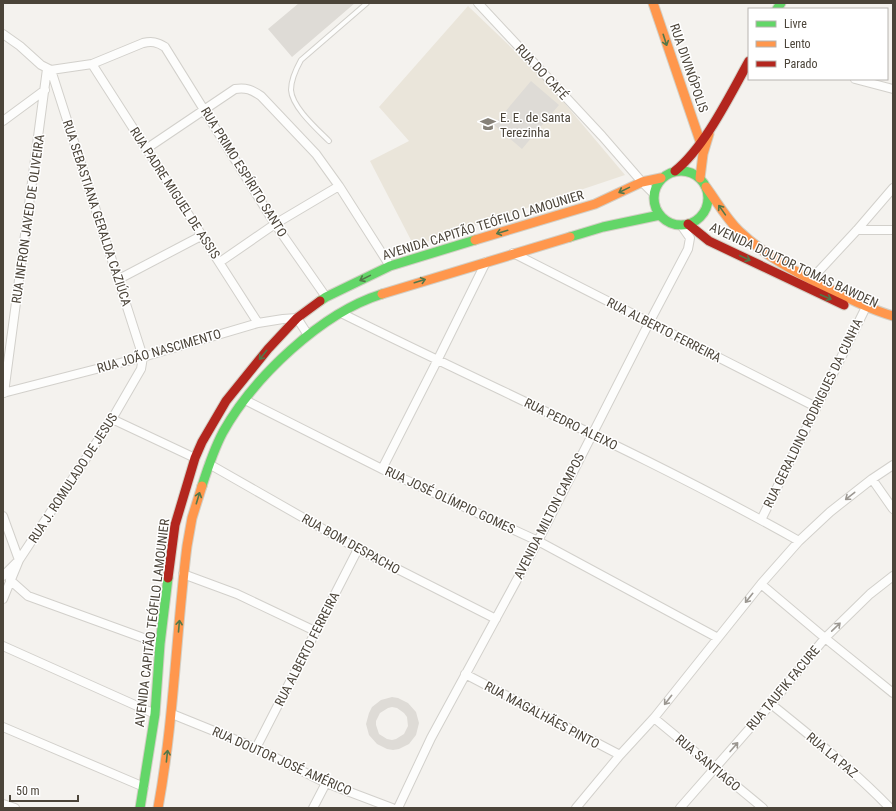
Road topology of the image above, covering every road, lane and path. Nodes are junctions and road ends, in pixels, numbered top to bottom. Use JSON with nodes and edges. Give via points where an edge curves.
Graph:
{"nodes":[{"id":1,"x":368,"y":3,"type":"edge"},
{"id":2,"x":478,"y":3,"type":"edge"},
{"id":3,"x":653,"y":3,"type":"edge"},
{"id":4,"x":3,"y":34,"type":"edge"},
{"id":5,"x":748,"y":63,"type":"edge"},
{"id":6,"x":92,"y":64,"type":"junction"},
{"id":7,"x":49,"y":69,"type":"junction"},
{"id":8,"x":860,"y":80,"type":"edge"},
{"id":9,"x":893,"y":89,"type":"edge"},
{"id":10,"x":45,"y":90,"type":"junction"},
{"id":11,"x":205,"y":110,"type":"junction"},
{"id":12,"x":3,"y":121,"type":"edge"},
{"id":13,"x":711,"y":127,"type":"junction"},
{"id":14,"x":700,"y":141,"type":"junction"},
{"id":15,"x":329,"y":142,"type":"dead end"},
{"id":16,"x":146,"y":149,"type":"junction"},
{"id":17,"x":675,"y":171,"type":"junction"},
{"id":18,"x":661,"y":178,"type":"junction"},
{"id":19,"x":700,"y":178,"type":"junction"},
{"id":20,"x":642,"y":182,"type":"junction"},
{"id":21,"x":339,"y":186,"type":"junction"},
{"id":22,"x":706,"y":187,"type":"junction"},
{"id":23,"x":893,"y":188,"type":"edge"},
{"id":24,"x":654,"y":194,"type":"junction"},
{"id":25,"x":660,"y":215,"type":"junction"},
{"id":26,"x":275,"y":224,"type":"junction"},
{"id":27,"x":685,"y":224,"type":"junction"},
{"id":28,"x":857,"y":230,"type":"junction"},
{"id":29,"x":893,"y":230,"type":"edge"},
{"id":30,"x":201,"y":236,"type":"junction"},
{"id":31,"x":513,"y":253,"type":"junction"},
{"id":32,"x":220,"y":262,"type":"junction"},
{"id":33,"x":486,"y":262,"type":"junction"},
{"id":34,"x":390,"y":266,"type":"junction"},
{"id":35,"x":119,"y":279,"type":"junction"},
{"id":36,"x":812,"y":280,"type":"junction"},
{"id":37,"x":809,"y":289,"type":"junction"},
{"id":38,"x":326,"y":297,"type":"junction"},
{"id":39,"x":864,"y":310,"type":"junction"},
{"id":40,"x":341,"y":313,"type":"junction"},
{"id":41,"x":893,"y":316,"type":"edge"},
{"id":42,"x":297,"y":318,"type":"junction"},
{"id":43,"x":258,"y":323,"type":"junction"},
{"id":44,"x":649,"y":323,"type":"junction"},
{"id":45,"x":893,"y":323,"type":"edge"},
{"id":46,"x":308,"y":335,"type":"junction"},
{"id":47,"x":143,"y":357,"type":"junction"},
{"id":48,"x":437,"y":361,"type":"junction"},
{"id":49,"x":4,"y":393,"type":"edge"},
{"id":50,"x":245,"y":400,"type":"junction"},
{"id":51,"x":816,"y":407,"type":"junction"},
{"id":52,"x":112,"y":418,"type":"junction"},
{"id":53,"x":592,"y":433,"type":"junction"},
{"id":54,"x":195,"y":458,"type":"junction"},
{"id":55,"x":209,"y":464,"type":"junction"},
{"id":56,"x":893,"y":465,"type":"edge"},
{"id":57,"x":382,"y":469,"type":"junction"},
{"id":58,"x":872,"y":479,"type":"junction"},
{"id":59,"x":893,"y":509,"type":"edge"},
{"id":60,"x":3,"y":516,"type":"edge"},
{"id":61,"x":761,"y":520,"type":"junction"},
{"id":62,"x":538,"y":541,"type":"junction"},
{"id":63,"x":799,"y":541,"type":"junction"},
{"id":64,"x":358,"y":549,"type":"junction"},
{"id":65,"x":19,"y":560,"type":"junction"},
{"id":66,"x":183,"y":574,"type":"junction"},
{"id":67,"x":893,"y":576,"type":"edge"},
{"id":68,"x":7,"y":578,"type":"edge"},
{"id":69,"x":761,"y":584,"type":"junction"},
{"id":70,"x":3,"y":599,"type":"edge"},
{"id":71,"x":496,"y":619,"type":"junction"},
{"id":72,"x":315,"y":631,"type":"junction"},
{"id":73,"x":718,"y":638,"type":"junction"},
{"id":74,"x":825,"y":638,"type":"junction"},
{"id":75,"x":160,"y":644,"type":"junction"},
{"id":76,"x":3,"y":646,"type":"edge"},
{"id":77,"x":465,"y":674,"type":"junction"},
{"id":78,"x":892,"y":691,"type":"edge"},
{"id":79,"x":771,"y":704,"type":"junction"},
{"id":80,"x":155,"y":714,"type":"junction"},
{"id":81,"x":172,"y":714,"type":"junction"},
{"id":82,"x":654,"y":718,"type":"junction"},
{"id":83,"x":3,"y":727,"type":"edge"},
{"id":84,"x":256,"y":748,"type":"junction"},
{"id":85,"x":620,"y":756,"type":"junction"},
{"id":86,"x":715,"y":769,"type":"junction"},
{"id":87,"x":146,"y":770,"type":"junction"},
{"id":88,"x":166,"y":771,"type":"junction"},
{"id":89,"x":326,"y":783,"type":"junction"},
{"id":90,"x":144,"y":787,"type":"junction"},
{"id":91,"x":3,"y":804,"type":"edge"},
{"id":92,"x":15,"y":808,"type":"edge"},
{"id":93,"x":140,"y":808,"type":"edge"},
{"id":94,"x":158,"y":808,"type":"edge"},
{"id":95,"x":313,"y":808,"type":"edge"},
{"id":96,"x":392,"y":808,"type":"edge"},
{"id":97,"x":398,"y":808,"type":"edge"},
{"id":98,"x":576,"y":808,"type":"edge"},
{"id":99,"x":680,"y":808,"type":"edge"},
{"id":100,"x":763,"y":808,"type":"edge"},
{"id":101,"x":890,"y":808,"type":"edge"}],
"edges":[{"from":1,"to":15,"type":"lane","via":[[301,60],[295,72],[291,90],[296,105]]},
{"from":2,"to":20,"type":"street","name":"RUA DO CAFÉ"},
{"from":3,"to":14,"type":"main road","name":"RUA DIVINÓPOLIS","one_way":true},
{"from":4,"to":7,"type":"street"},
{"from":5,"to":13,"type":"main road"},
{"from":6,"to":7,"type":"street"},
{"from":6,"to":11,"type":"street","name":"RUA PRIMO ESPÍRITO SANTO","via":[[143,43],[158,42],[165,47]]},
{"from":6,"to":16,"type":"street","name":"RUA PADRE MIGUEL DE ASSIS"},
{"from":7,"to":10,"type":"street","name":"RUA INFRON JAVED DE OLIVEIRA"},
{"from":7,"to":35,"type":"street","name":"RUA SEBASTIANA GERALDA CAZIÚCA"},
{"from":8,"to":9,"type":"street"},
{"from":10,"to":12,"type":"street"},
{"from":10,"to":49,"type":"street","name":"RUA INFRON JAVED DE OLIVEIRA"},
{"from":11,"to":16,"type":"street"},
{"from":11,"to":21,"type":"street","via":[[236,89],[250,89],[261,96],[316,154]]},
{"from":11,"to":26,"type":"street","name":"RUA PRIMO ESPÍRITO SANTO"},
{"from":13,"to":14,"type":"main road"},
{"from":13,"to":19,"type":"main road","via":[[703,154]]},
{"from":14,"to":17,"type":"main road","via":[[685,163]]},
{"from":16,"to":30,"type":"street","name":"RUA PADRE MIGUEL DE ASSIS"},
{"from":17,"to":18,"type":"main road"},
{"from":17,"to":19,"type":"main road","via":[[688,172]]},
{"from":18,"to":20,"type":"main road","name":"AVENIDA CAPITÃO TEÓFILO LAMOUNIER"},
{"from":18,"to":24,"type":"main road"},
{"from":19,"to":22,"type":"main road"},
{"from":20,"to":24,"type":"street","name":"RUA DO CAFÉ"},
{"from":20,"to":34,"type":"main road","name":"AVENIDA CAPITÃO TEÓFILO LAMOUNIER","one_way":true,"via":[[595,204]]},
{"from":21,"to":26,"type":"street"},
{"from":21,"to":34,"type":"street"},
{"from":22,"to":27,"type":"main road","via":[[708,201],[703,214]]},
{"from":36,"to":22,"type":"main road","name":"AVENIDA DOUTOR TOMAS BAWDEN","one_way":true,"via":[[779,262],[740,232]]},
{"from":23,"to":28,"type":"street"},
{"from":24,"to":25,"type":"main road","via":[[654,202]]},
{"from":25,"to":27,"type":"main road","via":[[669,222]]},
{"from":25,"to":31,"type":"main road","name":"AVENIDA CAPITÃO TEÓFILO LAMOUNIER","via":[[602,227]]},
{"from":26,"to":32,"type":"street"},
{"from":26,"to":38,"type":"street","name":"RUA PRIMO ESPÍRITO SANTO"},
{"from":27,"to":37,"type":"main road","name":"AVENIDA DOUTOR TOMAS BAWDEN","one_way":true,"via":[[709,241]]},
{"from":27,"to":44,"type":"street","name":"AVENIDA MILTON CAMPOS","via":[[690,238],[688,249]]},
{"from":28,"to":29,"type":"street"},
{"from":28,"to":36,"type":"street"},
{"from":30,"to":32,"type":"street","name":"RUA PADRE MIGUEL DE ASSIS"},
{"from":30,"to":35,"type":"street"},
{"from":31,"to":33,"type":"main road","name":"AVENIDA CAPITÃO TEÓFILO LAMOUNIER"},
{"from":31,"to":44,"type":"street","name":"RUA ALBERTO FERREIRA"},
{"from":32,"to":43,"type":"street","name":"RUA PADRE MIGUEL DE ASSIS"},
{"from":40,"to":33,"type":"main road","name":"AVENIDA CAPITÃO TEÓFILO LAMOUNIER","one_way":true,"via":[[375,296]]},
{"from":33,"to":48,"type":"street"},
{"from":34,"to":38,"type":"main road","name":"AVENIDA CAPITÃO TEÓFILO LAMOUNIER","one_way":true},
{"from":35,"to":47,"type":"street","name":"RUA SEBASTIANA GERALDA CAZIÚCA"},
{"from":36,"to":37,"type":"street"},
{"from":36,"to":39,"type":"main road","name":"AVENIDA DOUTOR TOMAS BAWDEN"},
{"from":37,"to":39,"type":"main road","name":"AVENIDA DOUTOR TOMAS BAWDEN","one_way":true},
{"from":38,"to":42,"type":"main road","name":"AVENIDA CAPITÃO TEÓFILO LAMOUNIER"},
{"from":39,"to":41,"type":"main road","name":"AVENIDA DOUTOR TOMAS BAWDEN"},
{"from":39,"to":45,"type":"main road","name":"AVENIDA DOUTOR TOMAS BAWDEN"},
{"from":39,"to":51,"type":"street","name":"RUA GERALDINO RODRIGUES DA CUNHA"},
{"from":40,"to":46,"type":"main road","name":"AVENIDA CAPITÃO TEÓFILO LAMOUNIER"},
{"from":40,"to":48,"type":"street","name":"RUA PEDRO ALEIXO"},
{"from":42,"to":43,"type":"street","name":"RUA JOÃO NASCIMENTO"},
{"from":42,"to":46,"type":"street"},
{"from":42,"to":54,"type":"main road","name":"AVENIDA CAPITÃO TEÓFILO LAMOUNIER","one_way":true,"via":[[268,349],[226,402]]},
{"from":43,"to":47,"type":"street","name":"RUA JOÃO NASCIMENTO"},
{"from":44,"to":51,"type":"street","name":"RUA ALBERTO FERREIRA"},
{"from":44,"to":53,"type":"street","name":"AVENIDA MILTON CAMPOS"},
{"from":46,"to":50,"type":"main road","name":"AVENIDA CAPITÃO TEÓFILO LAMOUNIER","via":[[270,370]]},
{"from":47,"to":49,"type":"street","name":"RUA JOÃO NASCIMENTO"},
{"from":47,"to":52,"type":"street","name":"RUA J. ROMULADO DE JESUS","via":[[141,369]]},
{"from":48,"to":53,"type":"street","name":"RUA PEDRO ALEIXO"},
{"from":48,"to":57,"type":"street"},
{"from":50,"to":55,"type":"main road","name":"AVENIDA CAPITÃO TEÓFILO LAMOUNIER","via":[[230,420]]},
{"from":50,"to":57,"type":"street","name":"RUA JOSÉ OLÍMPIO GOMES"},
{"from":51,"to":61,"type":"street","name":"RUA GERALDINO RODRIGUES DA CUNHA"},
{"from":52,"to":54,"type":"street"},
{"from":52,"to":65,"type":"street","name":"RUA J. ROMULADO DE JESUS"},
{"from":53,"to":61,"type":"street","name":"RUA PEDRO ALEIXO"},
{"from":53,"to":62,"type":"street","name":"AVENIDA MILTON CAMPOS"},
{"from":54,"to":75,"type":"main road","name":"AVENIDA CAPITÃO TEÓFILO LAMOUNIER","via":[[174,526]]},
{"from":55,"to":64,"type":"street","name":"RUA BOM DESPACHO"},
{"from":66,"to":55,"type":"main road","name":"AVENIDA CAPITÃO TEÓFILO LAMOUNIER","one_way":true,"via":[[192,517]]},
{"from":56,"to":58,"type":"street"},
{"from":57,"to":62,"type":"street","name":"RUA JOSÉ OLÍMPIO GOMES"},
{"from":58,"to":59,"type":"street"},
{"from":58,"to":63,"type":"street","one_way":true,"via":[[830,512]]},
{"from":60,"to":65,"type":"street"},
{"from":61,"to":63,"type":"street","name":"RUA PEDRO ALEIXO"},
{"from":62,"to":71,"type":"street","name":"AVENIDA MILTON CAMPOS"},
{"from":62,"to":73,"type":"street","name":"RUA JOSÉ OLÍMPIO GOMES"},
{"from":63,"to":69,"type":"street"},
{"from":64,"to":71,"type":"street","name":"RUA BOM DESPACHO"},
{"from":64,"to":72,"type":"street","name":"RUA ALBERTO FERREIRA"},
{"from":65,"to":68,"type":"street","name":"RUA J. ROMULADO DE JESUS"},
{"from":66,"to":72,"type":"street","via":[[237,594]]},
{"from":81,"to":66,"type":"main road","name":"AVENIDA CAPITÃO TEÓFILO LAMOUNIER","one_way":true},
{"from":74,"to":67,"type":"street","name":"RUA TAUFIK FACURE","one_way":true,"via":[[870,594]]},
{"from":68,"to":70,"type":"street"},
{"from":68,"to":75,"type":"street","via":[[28,596]]},
{"from":69,"to":73,"type":"street","one_way":true},
{"from":69,"to":74,"type":"street"},
{"from":71,"to":77,"type":"street","name":"AVENIDA MILTON CAMPOS"},
{"from":72,"to":84,"type":"street","name":"RUA ALBERTO FERREIRA"},
{"from":73,"to":82,"type":"street","one_way":true},
{"from":74,"to":78,"type":"street"},
{"from":74,"to":79,"type":"street","name":"RUA TAUFIK FACURE"},
{"from":75,"to":80,"type":"main road","name":"AVENIDA CAPITÃO TEÓFILO LAMOUNIER"},
{"from":76,"to":80,"type":"street"},
{"from":77,"to":85,"type":"street","name":"RUA MAGALHÃES PINTO"},
{"from":77,"to":97,"type":"street","name":"AVENIDA MILTON CAMPOS"},
{"from":86,"to":79,"type":"street","name":"RUA TAUFIK FACURE","one_way":true},
{"from":79,"to":101,"type":"street","name":"RUA LA PAZ","via":[[840,760]]},
{"from":80,"to":87,"type":"main road","name":"AVENIDA CAPITÃO TEÓFILO LAMOUNIER"},
{"from":81,"to":84,"type":"street","name":"RUA DOUTOR JOSÉ AMÉRICO"},
{"from":88,"to":81,"type":"main road","name":"AVENIDA CAPITÃO TEÓFILO LAMOUNIER","one_way":true},
{"from":82,"to":85,"type":"street"},
{"from":82,"to":86,"type":"street","name":"RUA SANTIAGO"},
{"from":83,"to":90,"type":"street"},
{"from":84,"to":89,"type":"street","name":"RUA DOUTOR JOSÉ AMÉRICO"},
{"from":85,"to":98,"type":"street"},
{"from":86,"to":99,"type":"street","name":"RUA TAUFIK FACURE"},
{"from":86,"to":100,"type":"street","name":"RUA SANTIAGO"},
{"from":87,"to":88,"type":"main road"},
{"from":87,"to":90,"type":"main road","name":"AVENIDA CAPITÃO TEÓFILO LAMOUNIER"},
{"from":88,"to":94,"type":"main road","name":"AVENIDA CAPITÃO TEÓFILO LAMOUNIER"},
{"from":89,"to":95,"type":"street"},
{"from":89,"to":96,"type":"street","name":"RUA DOUTOR JOSÉ AMÉRICO"},
{"from":90,"to":93,"type":"main road","name":"AVENIDA CAPITÃO TEÓFILO LAMOUNIER"},
{"from":91,"to":92,"type":"street"}]}
